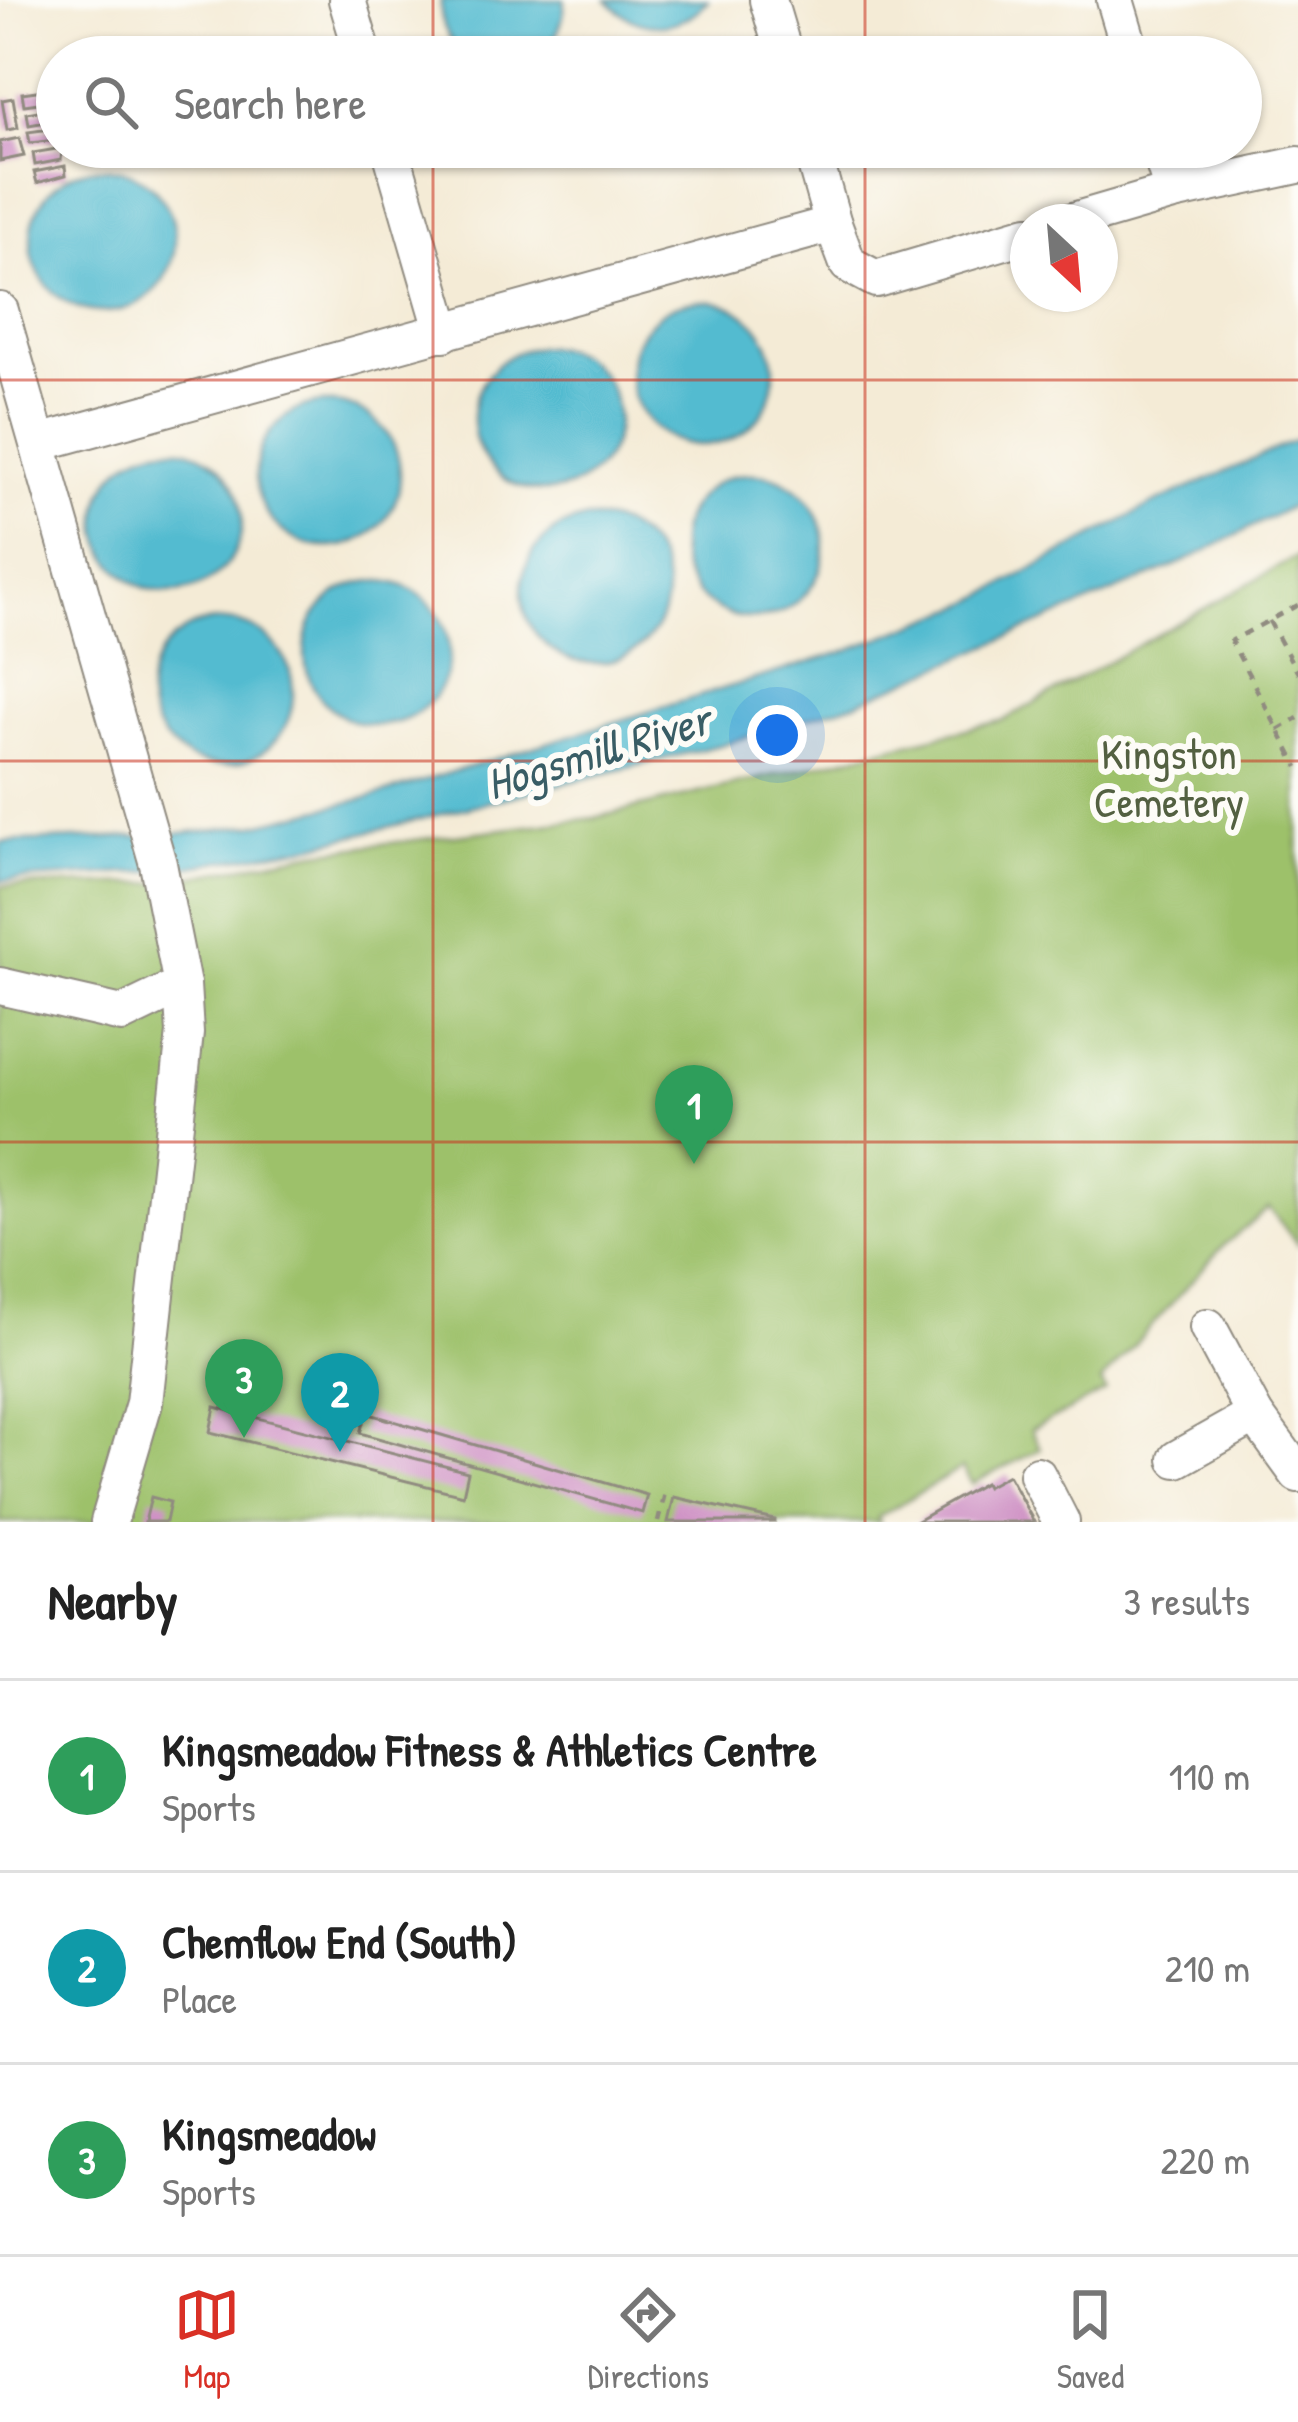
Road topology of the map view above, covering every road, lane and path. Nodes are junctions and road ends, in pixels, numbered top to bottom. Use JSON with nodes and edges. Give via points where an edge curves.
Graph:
{"nodes":[{"id":1,"x":347,"y":0,"type":"edge"},
{"id":2,"x":768,"y":0,"type":"edge"},
{"id":3,"x":1115,"y":0,"type":"edge"},
{"id":4,"x":358,"y":36,"type":"edge"},
{"id":5,"x":778,"y":36,"type":"edge"},
{"id":6,"x":1126,"y":36,"type":"edge"},
{"id":7,"x":1298,"y":165,"type":"edge"},
{"id":8,"x":396,"y":168,"type":"edge"},
{"id":9,"x":817,"y":168,"type":"edge"},
{"id":10,"x":1166,"y":168,"type":"edge"},
{"id":11,"x":1173,"y":192,"type":"junction"},
{"id":12,"x":1118,"y":208,"type":"edge"},
{"id":13,"x":833,"y":224,"type":"junction"},
{"id":14,"x":1010,"y":239,"type":"edge"},
{"id":15,"x":0,"y":311,"type":"edge"},
{"id":16,"x":444,"y":333,"type":"junction"},
{"id":17,"x":40,"y":443,"type":"junction"},
{"id":18,"x":1298,"y":605,"type":"edge"},
{"id":19,"x":1269,"y":620,"type":"junction"},
{"id":20,"x":1298,"y":673,"type":"edge"},
{"id":21,"x":1298,"y":718,"type":"edge"},
{"id":22,"x":1278,"y":730,"type":"junction"},
{"id":23,"x":1298,"y":767,"type":"edge"},
{"id":24,"x":182,"y":985,"type":"junction"},
{"id":25,"x":0,"y":986,"type":"edge"},
{"id":26,"x":1208,"y":1328,"type":"dead end"},
{"id":27,"x":1255,"y":1415,"type":"junction"},
{"id":28,"x":1178,"y":1459,"type":"dead end"},
{"id":29,"x":1298,"y":1474,"type":"edge"},
{"id":30,"x":1036,"y":1475,"type":"dead end"},
{"id":31,"x":665,"y":1493,"type":"dead end"},
{"id":32,"x":659,"y":1520,"type":"edge"},
{"id":33,"x":669,"y":1520,"type":"edge"},
{"id":34,"x":110,"y":1522,"type":"edge"},
{"id":35,"x":1061,"y":1522,"type":"edge"}],
"edges":[{"from":1,"to":4,"type":"street"},
{"from":2,"to":5,"type":"street"},
{"from":3,"to":6,"type":"street"},
{"from":7,"to":11,"type":"street"},
{"from":8,"to":16,"type":"street"},
{"from":9,"to":13,"type":"street"},
{"from":10,"to":11,"type":"street"},
{"from":11,"to":12,"type":"street"},
{"from":13,"to":14,"type":"street","via":[[848,264],[876,279]]},
{"from":13,"to":16,"type":"street"},
{"from":15,"to":17,"type":"street"},
{"from":16,"to":17,"type":"street"},
{"from":17,"to":24,"type":"street","via":[[158,864]]},
{"from":18,"to":19,"type":"path"},
{"from":19,"to":20,"type":"path"},
{"from":19,"to":22,"type":"path","via":[[1231,641]]},
{"from":21,"to":22,"type":"path"},
{"from":22,"to":23,"type":"path"},
{"from":24,"to":25,"type":"street","via":[[122,1014]]},
{"from":24,"to":34,"type":"street","via":[[185,1033],[143,1402]]},
{"from":26,"to":27,"type":"street"},
{"from":27,"to":28,"type":"street"},
{"from":27,"to":29,"type":"street"},
{"from":30,"to":35,"type":"street"},
{"from":31,"to":32,"type":"path"},
{"from":32,"to":33,"type":"path"}]}
